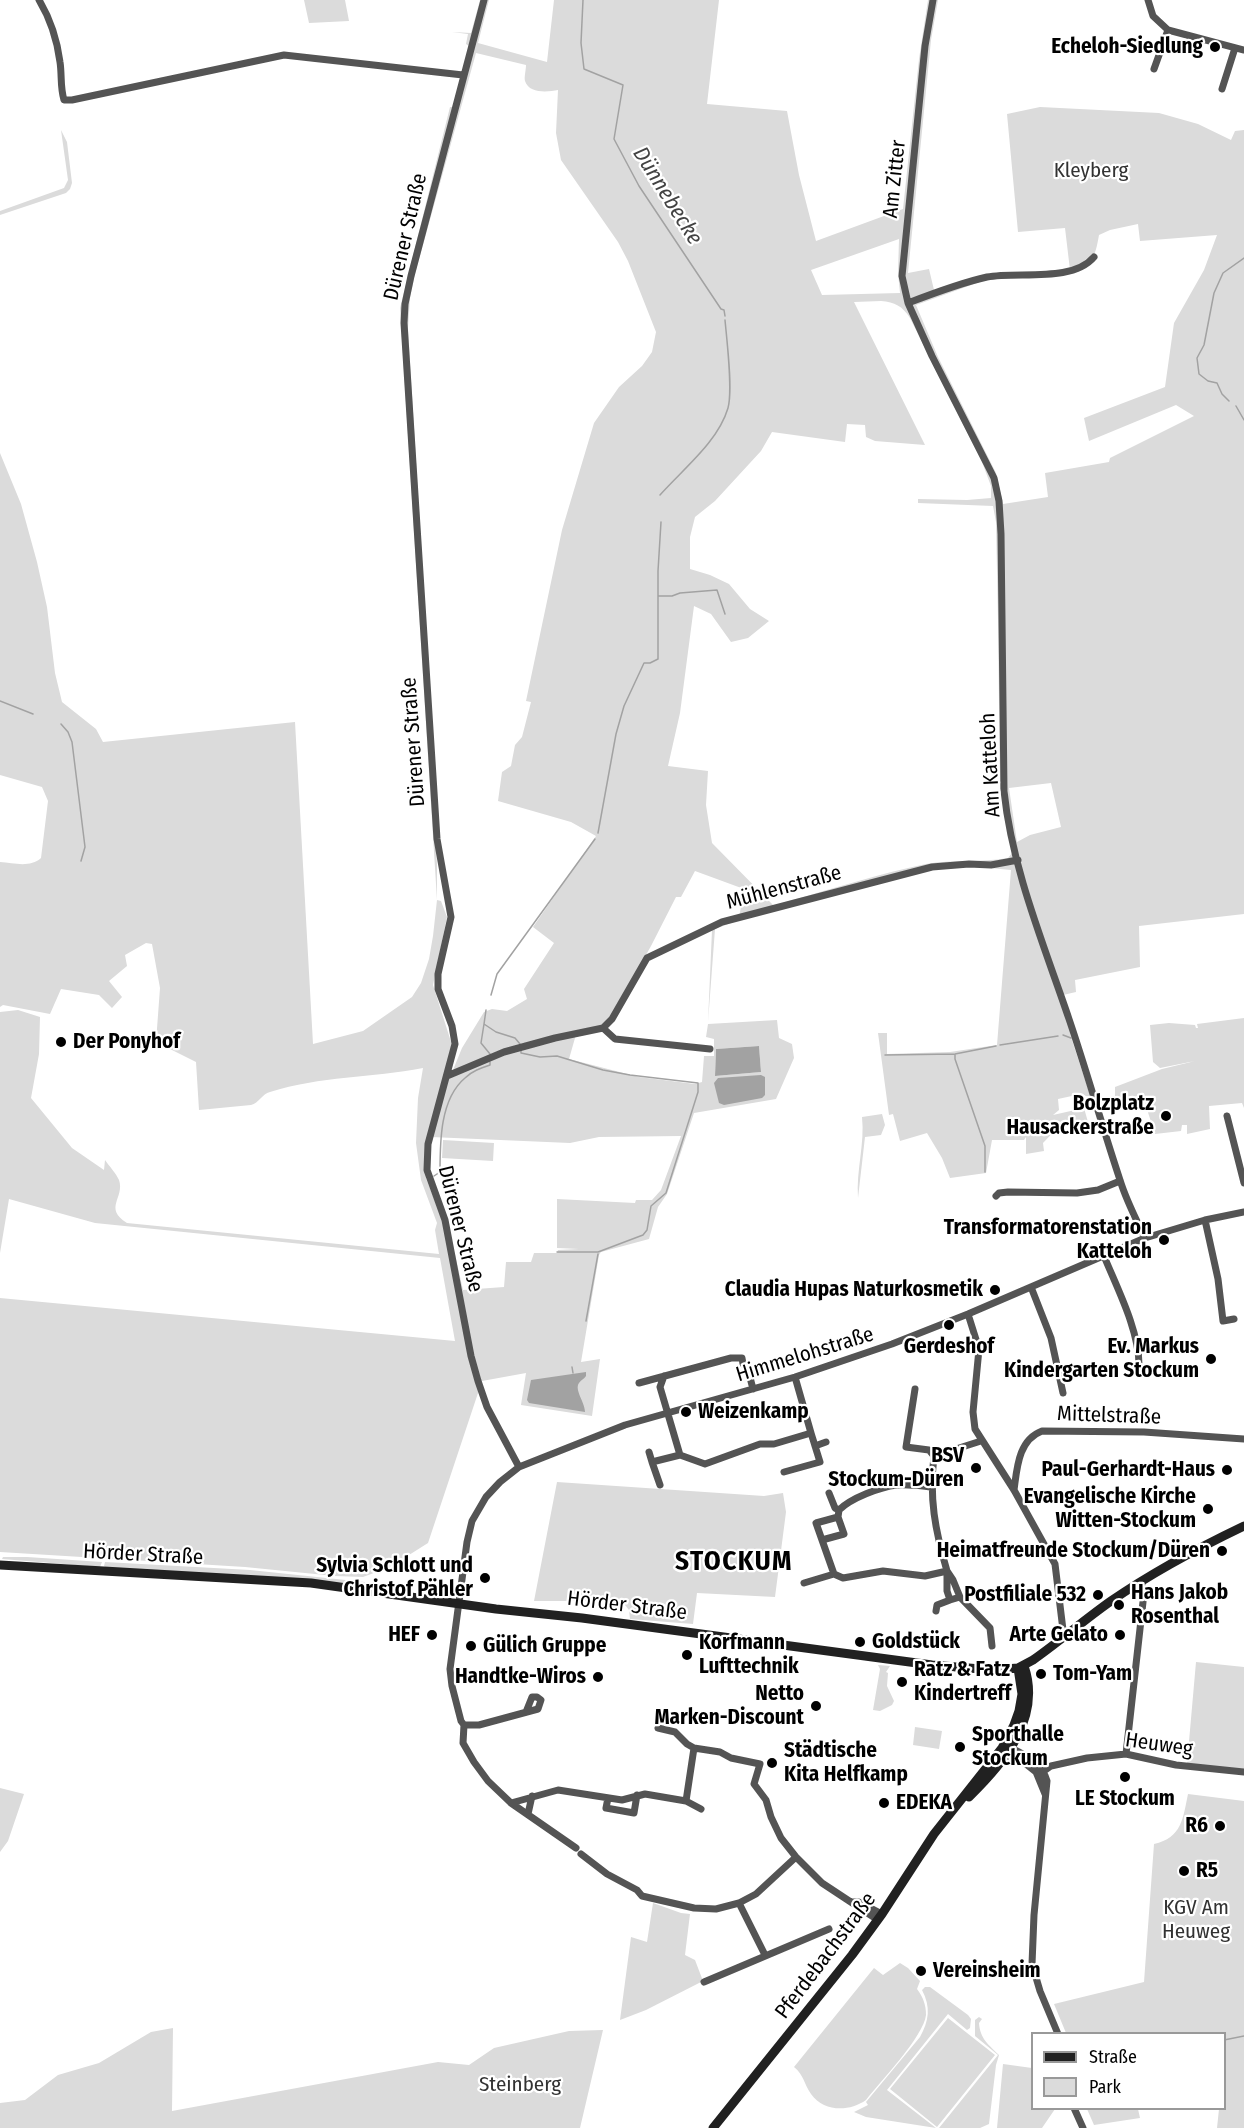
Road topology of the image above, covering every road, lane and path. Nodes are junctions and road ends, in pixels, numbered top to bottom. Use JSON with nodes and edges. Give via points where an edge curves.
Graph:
{"nodes":[{"id":1,"x":39,"y":0,"type":"edge"},
{"id":2,"x":484,"y":0,"type":"edge"},
{"id":3,"x":933,"y":0,"type":"edge"},
{"id":4,"x":1148,"y":0,"type":"edge"},
{"id":5,"x":1168,"y":30,"type":"junction"},
{"id":6,"x":1235,"y":48,"type":"junction"},
{"id":7,"x":1244,"y":50,"type":"edge"},
{"id":8,"x":1154,"y":69,"type":"dead end"},
{"id":9,"x":463,"y":75,"type":"junction"},
{"id":10,"x":1222,"y":89,"type":"dead end"},
{"id":11,"x":1094,"y":257,"type":"dead end"},
{"id":12,"x":908,"y":303,"type":"junction"},
{"id":13,"x":932,"y":356,"type":"joint"},
{"id":14,"x":1018,"y":860,"type":"junction"},
{"id":15,"x":603,"y":1028,"type":"junction"},
{"id":16,"x":710,"y":1049,"type":"dead end"},
{"id":17,"x":447,"y":1076,"type":"junction"},
{"id":18,"x":1227,"y":1116,"type":"dead end"},
{"id":19,"x":1120,"y":1181,"type":"junction"},
{"id":20,"x":1244,"y":1183,"type":"edge"},
{"id":21,"x":996,"y":1196,"type":"dead end"},
{"id":22,"x":1244,"y":1212,"type":"edge"},
{"id":23,"x":1205,"y":1220,"type":"junction"},
{"id":24,"x":1145,"y":1238,"type":"junction"},
{"id":25,"x":1104,"y":1256,"type":"junction"},
{"id":26,"x":1031,"y":1287,"type":"junction"},
{"id":27,"x":968,"y":1314,"type":"junction"},
{"id":28,"x":1234,"y":1319,"type":"dead end"},
{"id":29,"x":1139,"y":1365,"type":"dead end"},
{"id":30,"x":664,"y":1376,"type":"junction"},
{"id":31,"x":795,"y":1377,"type":"junction"},
{"id":32,"x":639,"y":1383,"type":"dead end"},
{"id":33,"x":753,"y":1389,"type":"junction"},
{"id":34,"x":915,"y":1389,"type":"dead end"},
{"id":35,"x":1063,"y":1393,"type":"dead end"},
{"id":36,"x":666,"y":1413,"type":"junction"},
{"id":37,"x":811,"y":1433,"type":"junction"},
{"id":38,"x":1244,"y":1439,"type":"edge"},
{"id":39,"x":981,"y":1441,"type":"junction"},
{"id":40,"x":826,"y":1442,"type":"dead end"},
{"id":41,"x":815,"y":1446,"type":"junction"},
{"id":42,"x":649,"y":1452,"type":"dead end"},
{"id":43,"x":680,"y":1455,"type":"junction"},
{"id":44,"x":934,"y":1456,"type":"junction"},
{"id":45,"x":652,"y":1462,"type":"junction"},
{"id":46,"x":519,"y":1467,"type":"junction"},
{"id":47,"x":784,"y":1472,"type":"dead end"},
{"id":48,"x":660,"y":1485,"type":"dead end"},
{"id":49,"x":932,"y":1487,"type":"junction"},
{"id":50,"x":1014,"y":1490,"type":"junction"},
{"id":51,"x":829,"y":1493,"type":"dead end"},
{"id":52,"x":839,"y":1513,"type":"junction"},
{"id":53,"x":1244,"y":1526,"type":"edge"},
{"id":54,"x":822,"y":1540,"type":"junction"},
{"id":55,"x":0,"y":1564,"type":"edge"},
{"id":56,"x":947,"y":1571,"type":"junction"},
{"id":57,"x":834,"y":1574,"type":"junction"},
{"id":58,"x":1141,"y":1582,"type":"junction"},
{"id":59,"x":804,"y":1583,"type":"dead end"},
{"id":60,"x":960,"y":1597,"type":"junction"},
{"id":61,"x":950,"y":1600,"type":"junction"},
{"id":62,"x":459,"y":1604,"type":"junction"},
{"id":63,"x":936,"y":1611,"type":"dead end"},
{"id":64,"x":1066,"y":1635,"type":"junction"},
{"id":65,"x":992,"y":1646,"type":"dead end"},
{"id":66,"x":1021,"y":1667,"type":"junction"},
{"id":67,"x":526,"y":1712,"type":"dead end"},
{"id":68,"x":464,"y":1725,"type":"junction"},
{"id":69,"x":658,"y":1728,"type":"dead end"},
{"id":70,"x":694,"y":1748,"type":"junction"},
{"id":71,"x":1006,"y":1750,"type":"junction"},
{"id":72,"x":1126,"y":1755,"type":"junction"},
{"id":73,"x":1044,"y":1771,"type":"junction"},
{"id":74,"x":1244,"y":1772,"type":"edge"},
{"id":75,"x":1040,"y":1778,"type":"junction"},
{"id":76,"x":1045,"y":1794,"type":"junction"},
{"id":77,"x":637,"y":1795,"type":"junction"},
{"id":78,"x":532,"y":1796,"type":"junction"},
{"id":79,"x":608,"y":1798,"type":"junction"},
{"id":80,"x":622,"y":1800,"type":"junction"},
{"id":81,"x":686,"y":1801,"type":"junction"},
{"id":82,"x":511,"y":1803,"type":"junction"},
{"id":83,"x":701,"y":1809,"type":"dead end"},
{"id":84,"x":620,"y":1811,"type":"junction"},
{"id":85,"x":530,"y":1815,"type":"junction"},
{"id":86,"x":796,"y":1857,"type":"junction"},
{"id":87,"x":739,"y":1903,"type":"junction"},
{"id":88,"x":880,"y":1917,"type":"junction"},
{"id":89,"x":829,"y":1929,"type":"dead end"},
{"id":90,"x":765,"y":1955,"type":"junction"},
{"id":91,"x":704,"y":1982,"type":"dead end"},
{"id":92,"x":1057,"y":2032,"type":"edge"},
{"id":93,"x":1074,"y":2110,"type":"edge"},
{"id":94,"x":713,"y":2128,"type":"edge"},
{"id":95,"x":1083,"y":2128,"type":"edge"}],
"edges":[{"from":1,"to":9,"type":"street","via":[[56,34],[64,100],[292,55]]},
{"from":2,"to":9,"type":"street","name":"Dürener Straße"},
{"from":3,"to":12,"type":"street","name":"Am Zitter","via":[[902,276]]},
{"from":4,"to":5,"type":"street","via":[[1154,16]]},
{"from":5,"to":6,"type":"street"},
{"from":5,"to":8,"type":"street"},
{"from":6,"to":7,"type":"street"},
{"from":6,"to":10,"type":"street"},
{"from":9,"to":17,"type":"street","name":"Dürener Straße","via":[[411,276],[404,323],[437,839],[451,917],[437,984],[455,1044]]},
{"from":11,"to":12,"type":"street","via":[[1070,270],[990,277]]},
{"from":12,"to":13,"type":"street","name":"Am Zitter"},
{"from":13,"to":14,"type":"street","name":"Am Katteloh","via":[[994,478],[999,501],[1004,791]]},
{"from":14,"to":15,"type":"street","name":"Mühlenstraße","via":[[932,867],[722,922],[647,958],[612,1020]]},
{"from":14,"to":19,"type":"street","name":"Am Katteloh"},
{"from":15,"to":16,"type":"street","via":[[615,1039]]},
{"from":15,"to":17,"type":"street","via":[[504,1052]]},
{"from":17,"to":46,"type":"street","name":"Dürener Straße","via":[[428,1144],[427,1170],[445,1220],[478,1381],[487,1407]]},
{"from":18,"to":20,"type":"street"},
{"from":19,"to":21,"type":"street","via":[[1085,1193],[1008,1192]]},
{"from":19,"to":24,"type":"street","name":"Am Katteloh"},
{"from":22,"to":23,"type":"street","name":"Himmelohstraße"},
{"from":23,"to":24,"type":"street","name":"Himmelohstraße"},
{"from":23,"to":28,"type":"street","via":[[1223,1321]]},
{"from":24,"to":25,"type":"street","name":"Himmelohstraße"},
{"from":25,"to":26,"type":"street","name":"Himmelohstraße"},
{"from":25,"to":29,"type":"street","via":[[1139,1352]]},
{"from":26,"to":27,"type":"street","name":"Himmelohstraße"},
{"from":26,"to":35,"type":"street","via":[[1051,1338]]},
{"from":27,"to":31,"type":"street","name":"Himmelohstraße"},
{"from":27,"to":39,"type":"street","via":[[979,1349],[973,1420]]},
{"from":30,"to":32,"type":"street"},
{"from":30,"to":33,"type":"street","via":[[742,1358]]},
{"from":30,"to":36,"type":"street","via":[[660,1387]]},
{"from":31,"to":33,"type":"street","name":"Himmelohstraße"},
{"from":31,"to":37,"type":"street"},
{"from":33,"to":36,"type":"street","name":"Himmelohstraße"},
{"from":34,"to":44,"type":"street","via":[[906,1447],[929,1450]]},
{"from":36,"to":43,"type":"street"},
{"from":36,"to":46,"type":"street","name":"Himmelohstraße"},
{"from":37,"to":41,"type":"street"},
{"from":37,"to":43,"type":"street","via":[[760,1444],[705,1464]]},
{"from":38,"to":50,"type":"street","name":"Mittelstraße","via":[[1144,1432],[1042,1431],[1032,1436],[1023,1449]]},
{"from":39,"to":44,"type":"street"},
{"from":39,"to":50,"type":"street"},
{"from":40,"to":41,"type":"street"},
{"from":41,"to":47,"type":"street","via":[[820,1462]]},
{"from":42,"to":45,"type":"street"},
{"from":43,"to":45,"type":"street"},
{"from":44,"to":49,"type":"street"},
{"from":45,"to":48,"type":"street"},
{"from":46,"to":62,"type":"street","name":"Himmelohstraße","via":[[492,1490],[472,1521]]},
{"from":49,"to":52,"type":"street","via":[[897,1485],[848,1501]]},
{"from":49,"to":56,"type":"street","via":[[936,1532]]},
{"from":50,"to":64,"type":"street","via":[[1055,1564]]},
{"from":51,"to":52,"type":"street"},
{"from":52,"to":54,"type":"street","via":[[816,1524]]},
{"from":52,"to":54,"type":"street","via":[[844,1534]]},
{"from":53,"to":58,"type":"main road"},
{"from":54,"to":57,"type":"street"},
{"from":55,"to":62,"type":"main road","name":"Hörder Straße","via":[[311,1583]]},
{"from":56,"to":57,"type":"street","via":[[925,1576],[883,1571],[843,1578]]},
{"from":56,"to":60,"type":"street"},
{"from":56,"to":61,"type":"street"},
{"from":57,"to":59,"type":"street"},
{"from":58,"to":64,"type":"main road"},
{"from":58,"to":72,"type":"street","via":[[1144,1593]]},
{"from":60,"to":61,"type":"street"},
{"from":60,"to":65,"type":"street","via":[[990,1628]]},
{"from":61,"to":63,"type":"street","via":[[937,1605]]},
{"from":62,"to":66,"type":"main road","name":"Hörder Straße","via":[[932,1665],[993,1670]]},
{"from":62,"to":68,"type":"street","name":"Himmelohstraße","via":[[450,1669]]},
{"from":64,"to":66,"type":"main road"},
{"from":66,"to":71,"type":"main road","name":"Pferdebachstraße","via":[[1028,1684],[1028,1708],[1021,1729]]},
{"from":67,"to":68,"type":"street","via":[[479,1725]]},
{"from":68,"to":82,"type":"street","name":"Himmelohstraße","via":[[463,1743],[474,1762]]},
{"from":69,"to":70,"type":"street","via":[[675,1732]]},
{"from":70,"to":81,"type":"street"},
{"from":70,"to":86,"type":"street","via":[[760,1764],[754,1784],[766,1800],[781,1838]]},
{"from":71,"to":73,"type":"street","via":[[1032,1760]]},
{"from":71,"to":75,"type":"street"},
{"from":71,"to":88,"type":"main road","name":"Pferdebachstraße","via":[[965,1793],[934,1834]]},
{"from":72,"to":73,"type":"street","name":"Heuweg","via":[[1087,1758]]},
{"from":72,"to":74,"type":"street","name":"Heuweg"},
{"from":73,"to":75,"type":"street"},
{"from":73,"to":76,"type":"street"},
{"from":75,"to":76,"type":"street"},
{"from":76,"to":92,"type":"street","via":[[1032,1964]]},
{"from":77,"to":80,"type":"street"},
{"from":77,"to":81,"type":"street"},
{"from":77,"to":84,"type":"street","via":[[634,1813]]},
{"from":78,"to":79,"type":"street","via":[[558,1790]]},
{"from":78,"to":82,"type":"street"},
{"from":78,"to":85,"type":"street"},
{"from":79,"to":80,"type":"street"},
{"from":79,"to":84,"type":"street","via":[[606,1808]]},
{"from":80,"to":84,"type":"street"},
{"from":81,"to":83,"type":"street"},
{"from":82,"to":85,"type":"street","name":"Himmelohstraße"},
{"from":85,"to":87,"type":"street","name":"Himmelohstraße","via":[[607,1874],[650,1899],[716,1910]]},
{"from":86,"to":87,"type":"street","name":"Himmelohstraße","via":[[760,1891]]},
{"from":86,"to":88,"type":"street","via":[[822,1883],[856,1907]]},
{"from":87,"to":90,"type":"street"},
{"from":88,"to":94,"type":"main road","name":"Pferdebachstraße"},
{"from":89,"to":90,"type":"street"},
{"from":90,"to":91,"type":"street"},
{"from":93,"to":95,"type":"street"}]}
